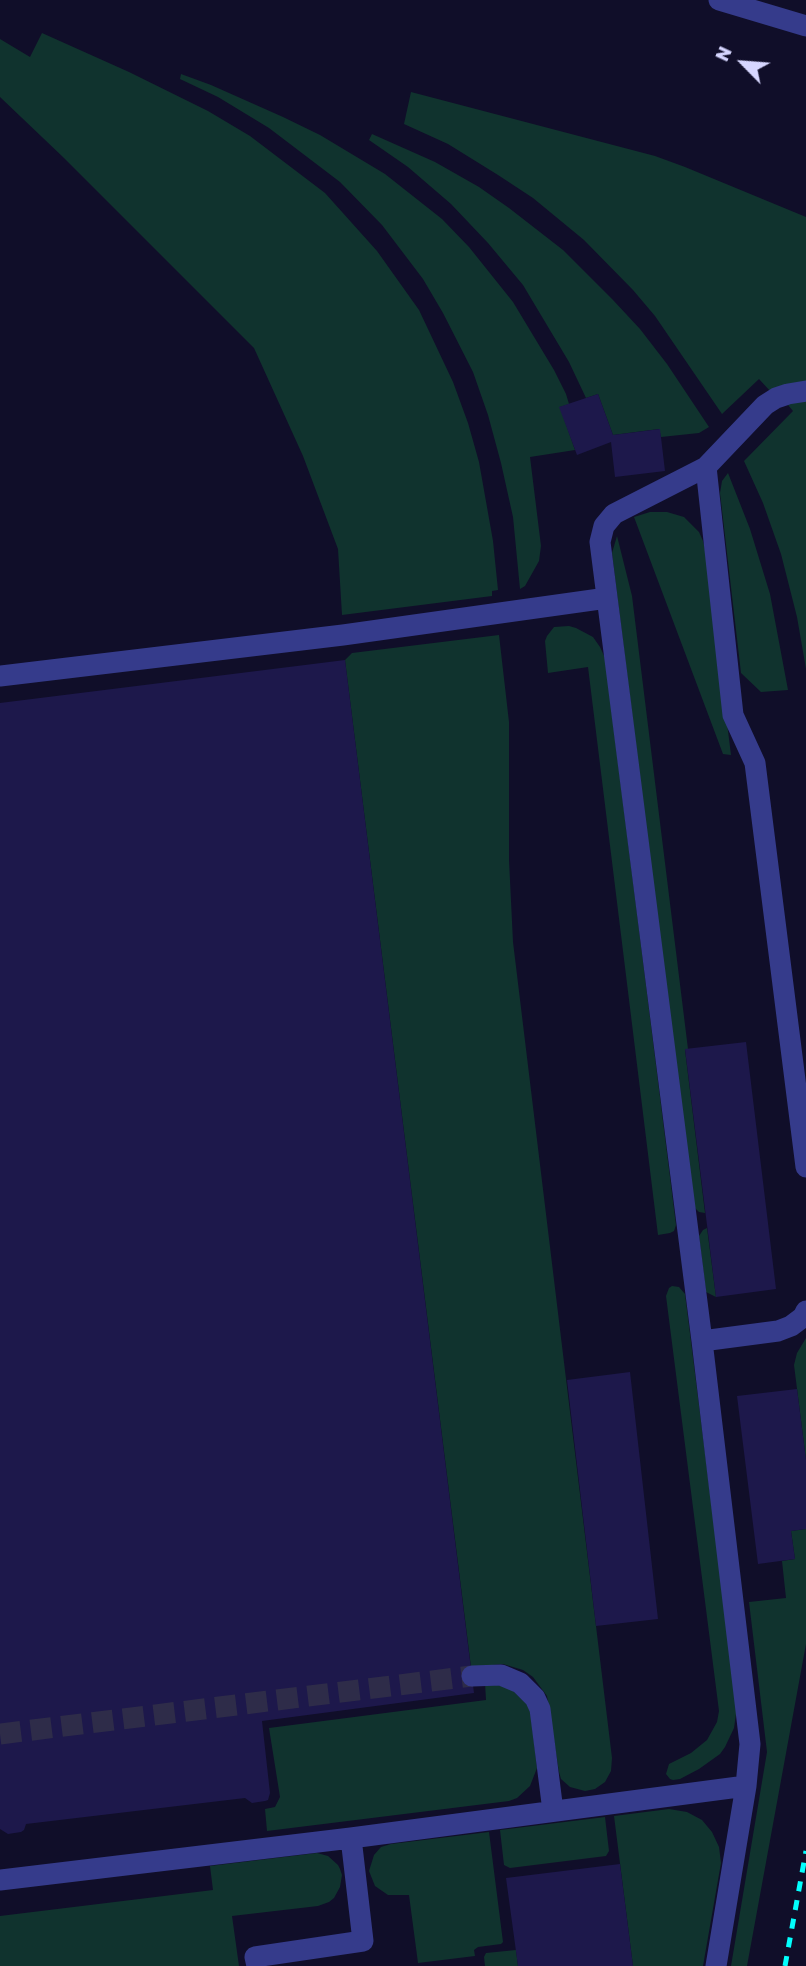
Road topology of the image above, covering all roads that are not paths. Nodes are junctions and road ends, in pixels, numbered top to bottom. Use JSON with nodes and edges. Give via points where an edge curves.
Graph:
{"nodes":[{"id":1,"x":728,"y":1,"type":"edge"},
{"id":2,"x":806,"y":26,"type":"edge"},
{"id":3,"x":806,"y":391,"type":"edge"},
{"id":4,"x":706,"y":467,"type":"junction"},
{"id":5,"x":607,"y":598,"type":"junction"},
{"id":6,"x":0,"y":676,"type":"edge"},
{"id":7,"x":806,"y":1167,"type":"edge"},
{"id":8,"x":806,"y":1311,"type":"edge"},
{"id":9,"x":702,"y":1341,"type":"junction"},
{"id":10,"x":472,"y":1676,"type":"tunnel mouth"},
{"id":11,"x":746,"y":1786,"type":"junction"},
{"id":12,"x":553,"y":1811,"type":"junction"},
{"id":13,"x":351,"y":1838,"type":"junction"},
{"id":14,"x":0,"y":1880,"type":"edge"},
{"id":15,"x":257,"y":1966,"type":"edge"},
{"id":16,"x":716,"y":1966,"type":"edge"}],
"edges":[{"from":1,"to":2,"type":"lane"},
{"from":3,"to":4,"type":"lane","via":[[765,405]]},
{"from":4,"to":5,"type":"lane","via":[[614,514],[604,526],[600,542]]},
{"from":4,"to":7,"type":"lane","via":[[733,715],[755,762]]},
{"from":5,"to":6,"type":"lane"},
{"from":5,"to":9,"type":"lane"},
{"from":8,"to":9,"type":"lane","via":[[778,1331]]},
{"from":9,"to":11,"type":"lane","via":[[750,1744]]},
{"from":10,"to":12,"type":"lane","via":[[501,1675],[520,1683],[535,1698]]},
{"from":11,"to":12,"type":"lane"},
{"from":11,"to":16,"type":"lane"},
{"from":12,"to":13,"type":"lane"},
{"from":13,"to":14,"type":"lane"},
{"from":13,"to":15,"type":"lane","via":[[363,1941],[256,1957]]}]}
